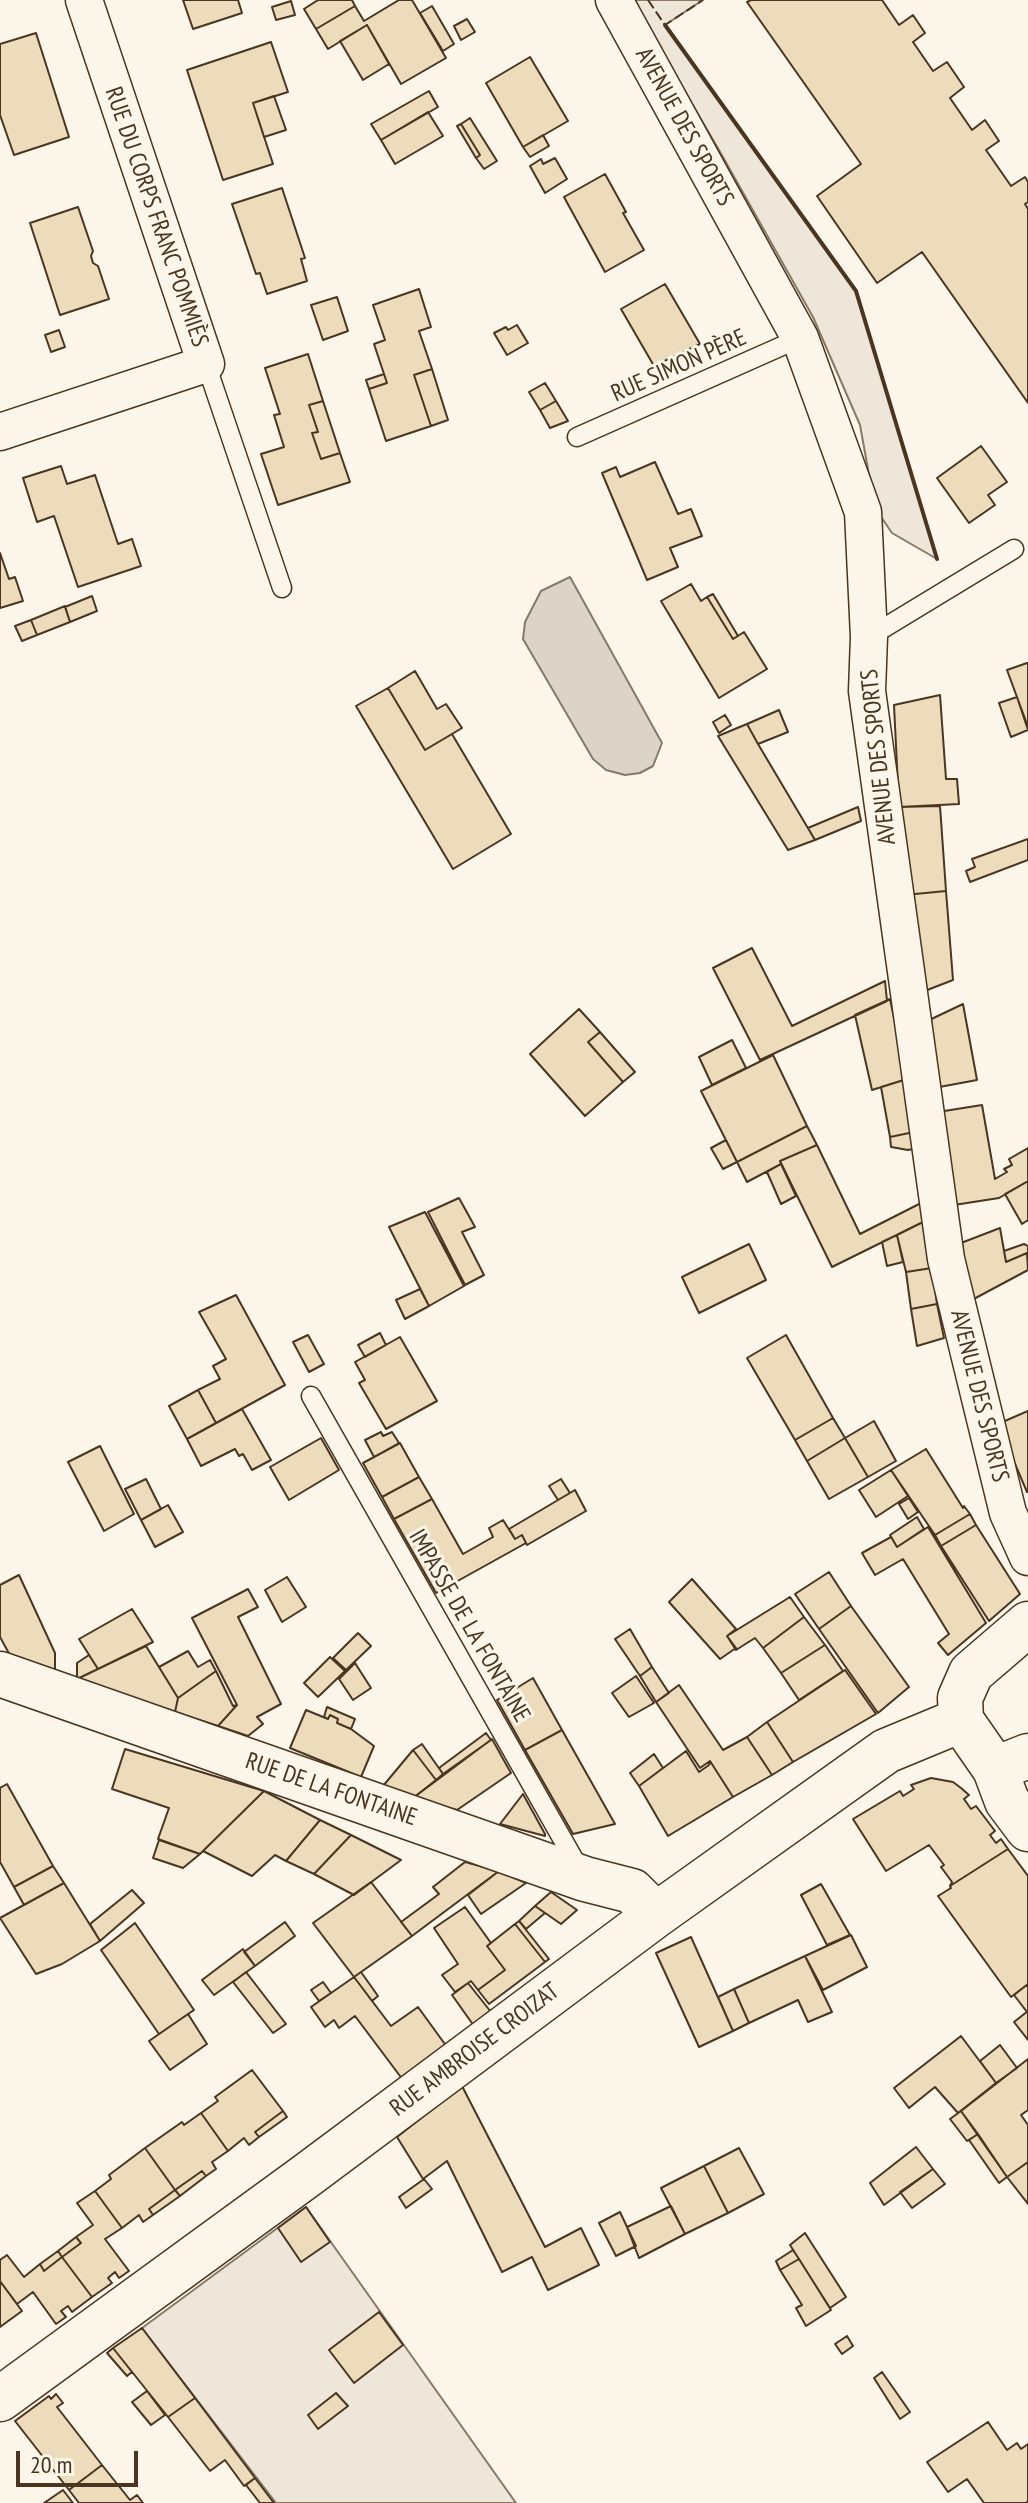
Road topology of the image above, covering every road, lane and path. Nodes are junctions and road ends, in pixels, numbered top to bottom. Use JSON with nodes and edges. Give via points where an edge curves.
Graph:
{"nodes":[{"id":1,"x":84,"y":0,"type":"edge"},
{"id":2,"x":614,"y":0,"type":"edge"},
{"id":3,"x":800,"y":338,"type":"junction"},
{"id":4,"x":206,"y":364,"type":"junction"},
{"id":5,"x":0,"y":432,"type":"edge"},
{"id":6,"x":577,"y":437,"type":"dead end"},
{"id":7,"x":1014,"y":549,"type":"dead end"},
{"id":8,"x":282,"y":588,"type":"dead end"},
{"id":9,"x":869,"y":637,"type":"junction"},
{"id":10,"x":311,"y":1396,"type":"dead end"},
{"id":11,"x":1028,"y":1557,"type":"edge"},
{"id":12,"x":1028,"y":1624,"type":"edge"},
{"id":13,"x":0,"y":1674,"type":"edge"},
{"id":14,"x":961,"y":1720,"type":"junction"},
{"id":15,"x":1012,"y":1762,"type":"edge"},
{"id":16,"x":1028,"y":1829,"type":"edge"},
{"id":17,"x":585,"y":1879,"type":"junction"},
{"id":18,"x":656,"y":1915,"type":"junction"},
{"id":19,"x":0,"y":2399,"type":"edge"}],
"edges":[{"from":1,"to":4,"type":"street","name":"RUE DU CORPS FRANC POMMIÈS"},
{"from":2,"to":3,"type":"street","name":"AVENUE DES SPORTS"},
{"from":3,"to":6,"type":"lane","name":"RUE SIMON PÈRE"},
{"from":3,"to":9,"type":"street","name":"AVENUE DES SPORTS","via":[[863,512]]},
{"from":4,"to":5,"type":"street","name":"RUE DU CORPS FRANC POMMIÈS"},
{"from":4,"to":8,"type":"lane"},
{"from":7,"to":9,"type":"lane"},
{"from":9,"to":11,"type":"street","name":"AVENUE DES SPORTS","via":[[867,691],[946,1259],[1008,1513]]},
{"from":10,"to":17,"type":"lane","name":"IMPASSE DE LA FONTAINE"},
{"from":12,"to":14,"type":"street","via":[[971,1673],[960,1698]]},
{"from":13,"to":17,"type":"street","name":"RUE DE LA FONTAINE"},
{"from":14,"to":15,"type":"street"},
{"from":14,"to":18,"type":"street","name":"RUE AMBROISE CROIZAT","via":[[886,1751]]},
{"from":15,"to":16,"type":"street","via":[[1007,1801]]},
{"from":17,"to":18,"type":"street","name":"RUE DE LA FONTAINE","via":[[632,1891]]},
{"from":18,"to":19,"type":"street","name":"RUE AMBROISE CROIZAT"}]}
